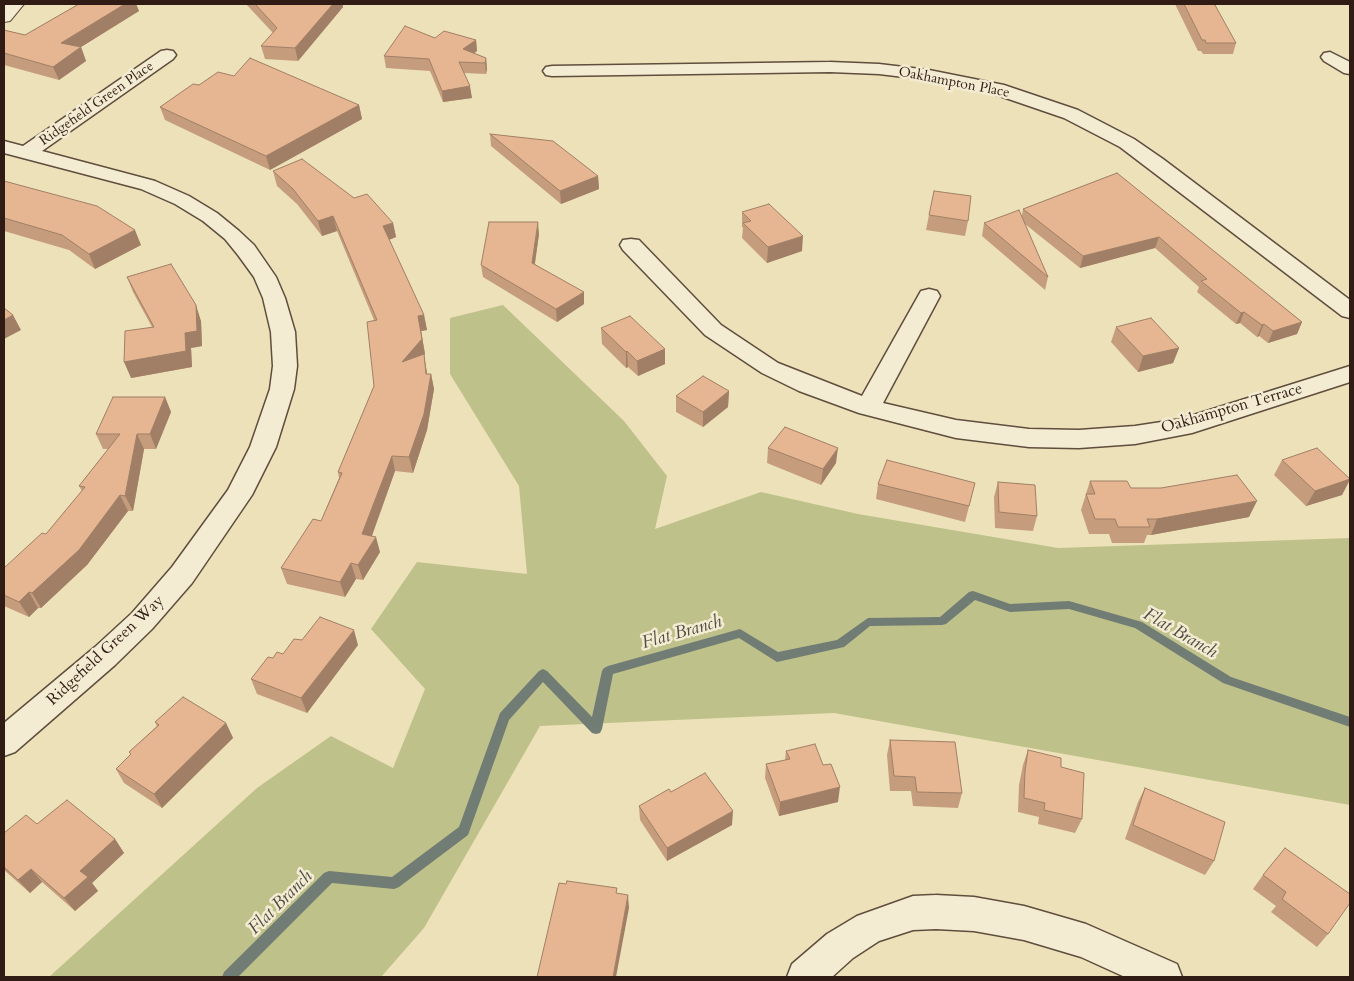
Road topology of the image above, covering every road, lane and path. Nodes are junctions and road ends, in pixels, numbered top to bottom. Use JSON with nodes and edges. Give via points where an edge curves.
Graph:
{"nodes":[{"id":1,"x":15,"y":4,"type":"edge"},
{"id":2,"x":4,"y":16,"type":"edge"},
{"id":3,"x":167,"y":55,"type":"dead end"},
{"id":4,"x":1330,"y":57,"type":"dead end"},
{"id":5,"x":1350,"y":69,"type":"edge"},
{"id":6,"x":552,"y":71,"type":"dead end"},
{"id":7,"x":15,"y":150,"type":"edge"},
{"id":8,"x":631,"y":245,"type":"dead end"},
{"id":9,"x":929,"y":296,"type":"dead end"},
{"id":10,"x":1350,"y":311,"type":"edge"},
{"id":11,"x":1350,"y":374,"type":"edge"},
{"id":12,"x":868,"y":407,"type":"junction"},
{"id":13,"x":4,"y":742,"type":"edge"},
{"id":14,"x":805,"y":977,"type":"edge"},
{"id":15,"x":1164,"y":977,"type":"edge"}],
"edges":[{"from":1,"to":2,"type":"street"},
{"from":3,"to":7,"type":"street","name":"Ridgefield Green Place"},
{"from":4,"to":5,"type":"street"},
{"from":6,"to":10,"type":"street","name":"Oakhampton Place","via":[[830,67],[929,75],[998,89],[1070,114],[1127,143]]},
{"from":7,"to":13,"type":"street","name":"Ridgefield Green Way","via":[[148,185],[210,217],[246,250],[265,277],[283,332],[285,366],[282,389],[263,447],[243,487],[182,575],[105,656]]},
{"from":8,"to":12,"type":"street","name":"Oakhampton Terrace","via":[[713,330],[741,350],[770,368]]},
{"from":9,"to":12,"type":"street"},
{"from":11,"to":12,"type":"street","name":"Oakhampton Terrace","via":[[1183,427],[1135,435],[1079,438],[998,435],[956,429]]},
{"from":14,"to":15,"type":"street","via":[[840,946],[869,928],[913,913],[936,912],[1024,922],[1086,941]]}]}
